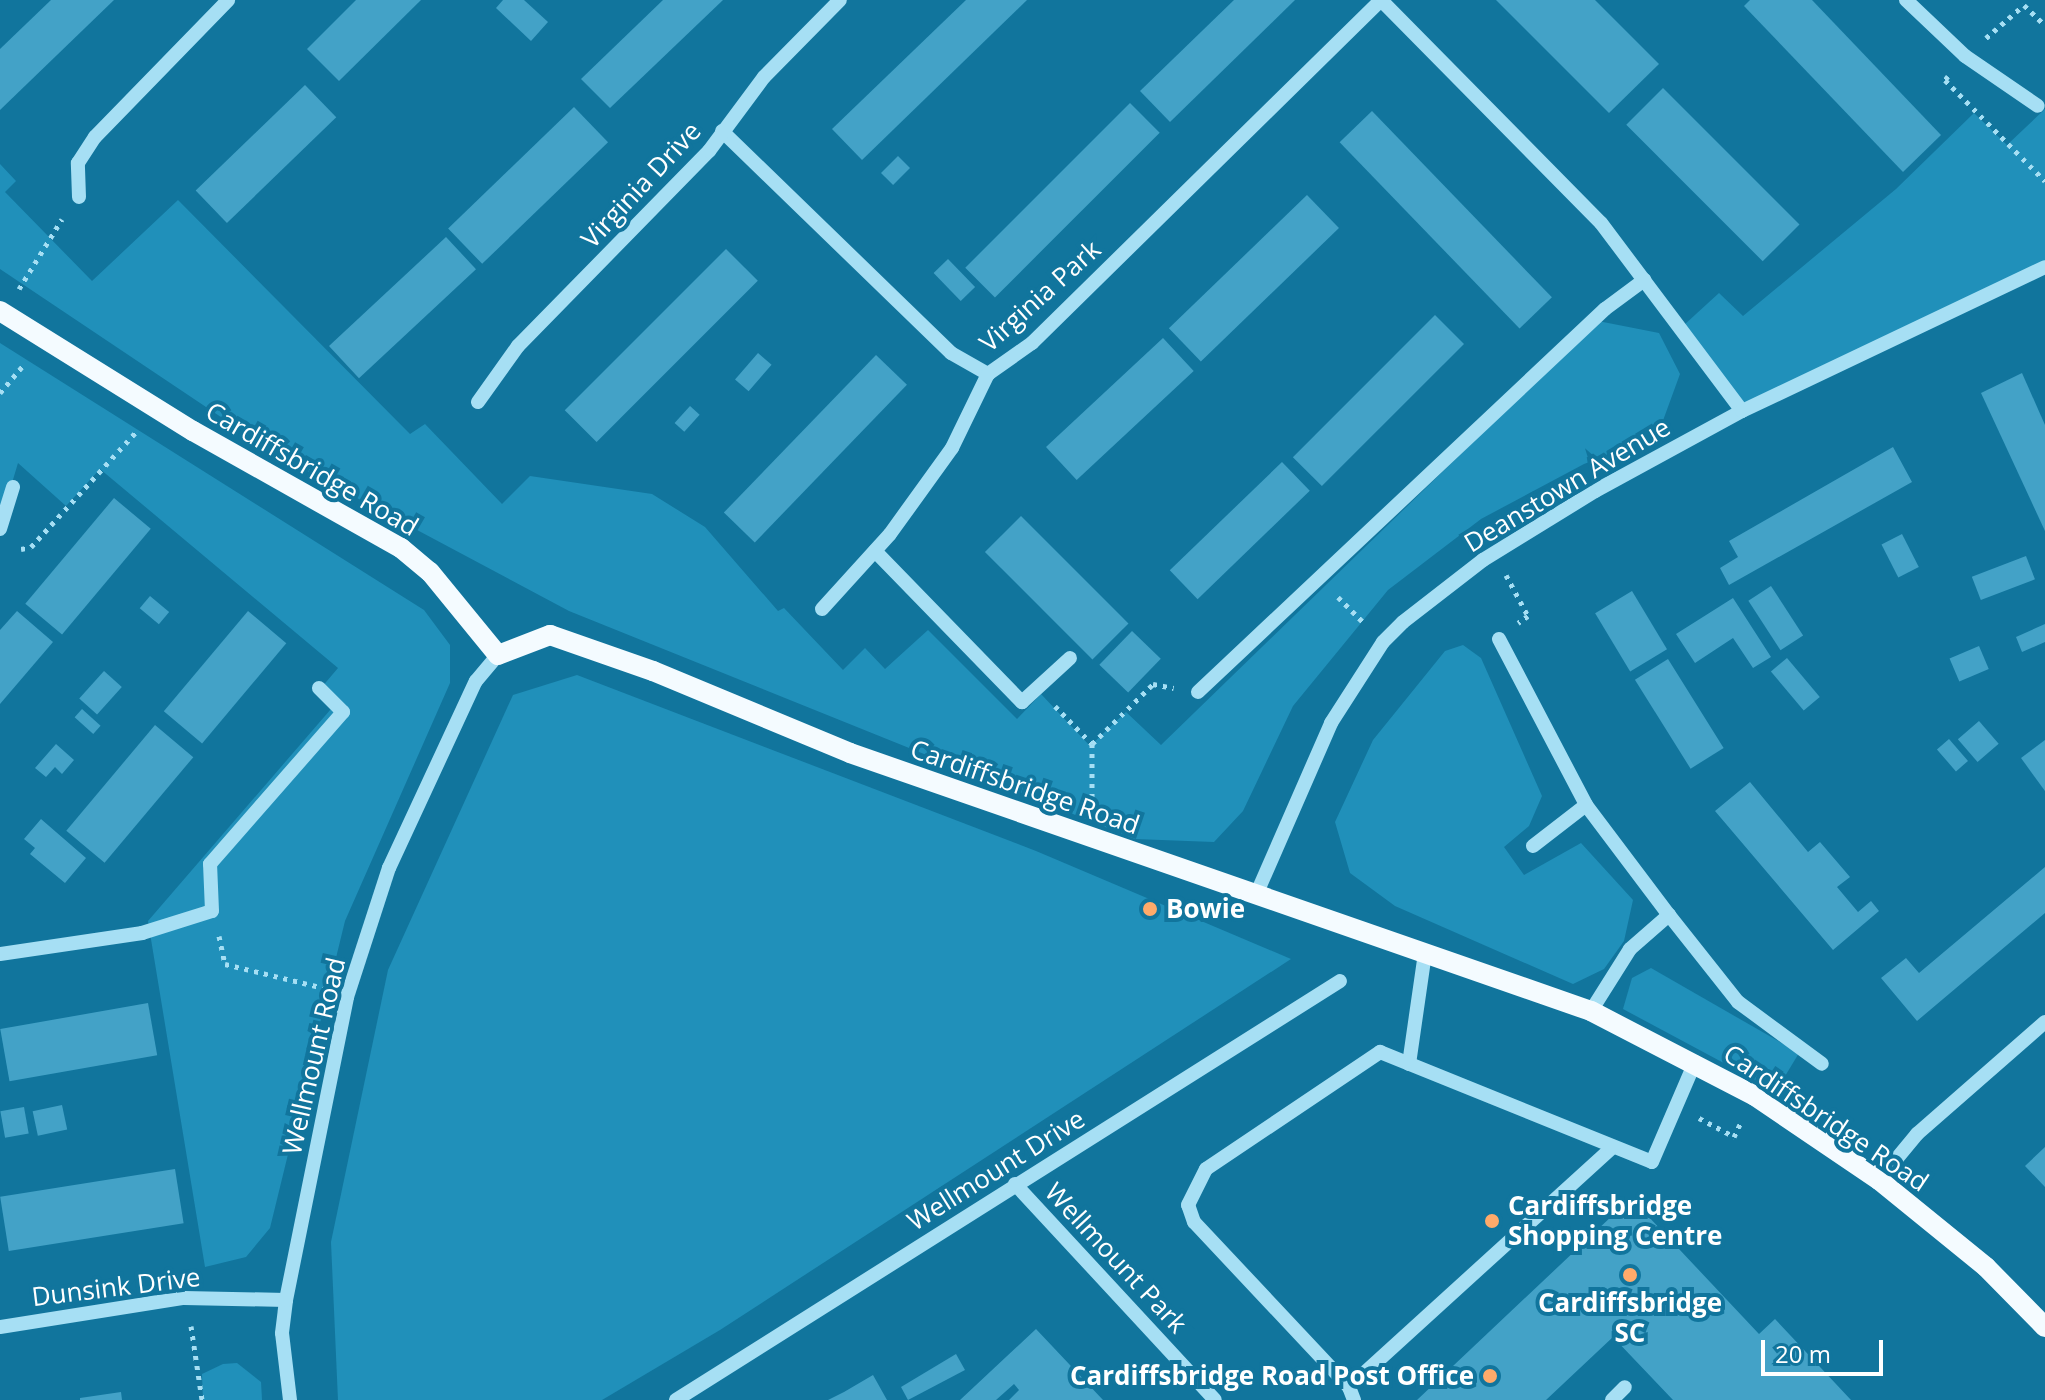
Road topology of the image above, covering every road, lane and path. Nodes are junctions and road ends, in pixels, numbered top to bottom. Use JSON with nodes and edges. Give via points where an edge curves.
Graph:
{"nodes":[{"id":1,"x":228,"y":0,"type":"edge"},
{"id":2,"x":840,"y":0,"type":"edge"},
{"id":3,"x":1906,"y":0,"type":"edge"},
{"id":4,"x":2045,"y":25,"type":"edge"},
{"id":5,"x":1965,"y":56,"type":"junction"},
{"id":6,"x":2038,"y":106,"type":"dead end"},
{"id":7,"x":722,"y":131,"type":"junction"},
{"id":8,"x":2045,"y":181,"type":"edge"},
{"id":9,"x":79,"y":197,"type":"joint"},
{"id":10,"x":2045,"y":267,"type":"edge"},
{"id":11,"x":1644,"y":280,"type":"junction"},
{"id":12,"x":2,"y":312,"type":"edge"},
{"id":13,"x":46,"y":339,"type":"junction"},
{"id":14,"x":988,"y":374,"type":"junction"},
{"id":15,"x":0,"y":393,"type":"edge"},
{"id":16,"x":478,"y":402,"type":"dead end"},
{"id":17,"x":157,"y":408,"type":"junction"},
{"id":18,"x":1742,"y":411,"type":"junction"},
{"id":19,"x":13,"y":487,"type":"dead end"},
{"id":20,"x":0,"y":529,"type":"edge"},
{"id":21,"x":15,"y":550,"type":"dead end"},
{"id":22,"x":875,"y":551,"type":"junction"},
{"id":23,"x":1494,"y":553,"type":"junction"},
{"id":24,"x":1319,"y":578,"type":"junction"},
{"id":25,"x":822,"y":609,"type":"dead end"},
{"id":26,"x":1499,"y":639,"type":"joint"},
{"id":27,"x":1383,"y":642,"type":"junction"},
{"id":28,"x":498,"y":655,"type":"junction"},
{"id":29,"x":1070,"y":658,"type":"dead end"},
{"id":30,"x":319,"y":688,"type":"dead end"},
{"id":31,"x":1198,"y":692,"type":"joint"},
{"id":32,"x":1092,"y":744,"type":"dead end"},
{"id":33,"x":1586,"y":805,"type":"junction"},
{"id":34,"x":1533,"y":846,"type":"dead end"},
{"id":35,"x":1256,"y":895,"type":"junction"},
{"id":36,"x":212,"y":911,"type":"junction"},
{"id":37,"x":1669,"y":915,"type":"junction"},
{"id":38,"x":1425,"y":953,"type":"junction"},
{"id":39,"x":0,"y":954,"type":"edge"},
{"id":40,"x":1340,"y":981,"type":"dead end"},
{"id":41,"x":347,"y":997,"type":"junction"},
{"id":42,"x":1591,"y":1011,"type":"junction"},
{"id":43,"x":2045,"y":1022,"type":"edge"},
{"id":44,"x":1695,"y":1062,"type":"junction"},
{"id":45,"x":1409,"y":1064,"type":"junction"},
{"id":46,"x":1822,"y":1064,"type":"dead end"},
{"id":47,"x":1612,"y":1148,"type":"junction"},
{"id":48,"x":1879,"y":1180,"type":"junction"},
{"id":49,"x":1015,"y":1184,"type":"junction"},
{"id":50,"x":184,"y":1298,"type":"junction"},
{"id":51,"x":286,"y":1300,"type":"junction"},
{"id":52,"x":0,"y":1327,"type":"edge"},
{"id":53,"x":2045,"y":1327,"type":"edge"},
{"id":54,"x":1625,"y":1387,"type":"dead end"},
{"id":55,"x":1352,"y":1393,"type":"edge"},
{"id":56,"x":202,"y":1400,"type":"edge"},
{"id":57,"x":290,"y":1400,"type":"edge"},
{"id":58,"x":676,"y":1400,"type":"edge"},
{"id":59,"x":1215,"y":1400,"type":"edge"},
{"id":60,"x":1612,"y":1400,"type":"edge"}],
"edges":[{"from":1,"to":9,"type":"street","via":[[95,137],[78,163]]},
{"from":2,"to":7,"type":"street","name":"Virginia Drive","via":[[764,77]]},
{"from":3,"to":5,"type":"street"},
{"from":4,"to":5,"type":"path","via":[[2024,5]]},
{"from":5,"to":6,"type":"street"},
{"from":5,"to":8,"type":"path","via":[[1945,80]]},
{"from":7,"to":14,"type":"street","name":"Virginia Park","via":[[951,353]]},
{"from":7,"to":16,"type":"street","name":"Virginia Drive","via":[[709,151],[518,346]]},
{"from":9,"to":12,"type":"path","via":[[46,239]]},
{"from":10,"to":18,"type":"street","name":"Deanstown Avenue"},
{"from":11,"to":14,"type":"street","name":"Virginia Park","via":[[1552,168],[1381,0],[1043,332]]},
{"from":11,"to":18,"type":"street","name":"Virginia Park"},
{"from":11,"to":24,"type":"street","via":[[1594,320]]},
{"from":12,"to":13,"type":"main road","name":"Cardiffsbridge Road"},
{"from":13,"to":15,"type":"path"},
{"from":13,"to":17,"type":"main road","name":"Cardiffsbridge Road"},
{"from":14,"to":22,"type":"street","via":[[952,448]]},
{"from":17,"to":21,"type":"path","via":[[31,547]]},
{"from":17,"to":28,"type":"main road","name":"Cardiffsbridge Road","via":[[401,548],[430,572]]},
{"from":18,"to":23,"type":"street","name":"Deanstown Avenue"},
{"from":19,"to":20,"type":"street"},
{"from":22,"to":25,"type":"street"},
{"from":22,"to":29,"type":"street","via":[[1022,702]]},
{"from":23,"to":26,"type":"path","via":[[1528,616]]},
{"from":23,"to":27,"type":"street","name":"Deanstown Avenue"},
{"from":24,"to":27,"type":"path"},
{"from":24,"to":31,"type":"street"},
{"from":26,"to":33,"type":"street"},
{"from":27,"to":35,"type":"street","name":"Deanstown Avenue","via":[[1331,723]]},
{"from":28,"to":35,"type":"main road","name":"Cardiffsbridge Road","via":[[550,635],[653,671],[850,753]]},
{"from":28,"to":41,"type":"street","name":"Wellmount Road","via":[[476,681],[401,841]]},
{"from":30,"to":36,"type":"street","via":[[343,712],[210,864]]},
{"from":31,"to":32,"type":"path","via":[[1153,684]]},
{"from":33,"to":34,"type":"street"},
{"from":33,"to":37,"type":"street"},
{"from":35,"to":38,"type":"main road","name":"Cardiffsbridge Road"},
{"from":36,"to":39,"type":"street","via":[[142,933]]},
{"from":36,"to":41,"type":"path","via":[[225,964],[301,979]]},
{"from":37,"to":42,"type":"street","via":[[1630,949]]},
{"from":37,"to":46,"type":"street","via":[[1738,1002]]},
{"from":38,"to":42,"type":"main road","name":"Cardiffsbridge Road"},
{"from":38,"to":45,"type":"street"},
{"from":40,"to":49,"type":"street","name":"Wellmount Drive"},
{"from":41,"to":51,"type":"street","name":"Wellmount Road"},
{"from":42,"to":44,"type":"main road","name":"Cardiffsbridge Road"},
{"from":43,"to":48,"type":"street","via":[[1917,1134]]},
{"from":44,"to":47,"type":"street","via":[[1652,1162]]},
{"from":44,"to":48,"type":"main road","name":"Cardiffsbridge Road"},
{"from":45,"to":47,"type":"street"},
{"from":45,"to":55,"type":"street","via":[[1380,1052],[1206,1169],[1188,1205],[1194,1222]]},
{"from":47,"to":55,"type":"street"},
{"from":48,"to":53,"type":"main road","name":"Cardiffsbridge Road","via":[[1986,1267]]},
{"from":49,"to":58,"type":"street","name":"Wellmount Drive"},
{"from":49,"to":59,"type":"street","name":"Wellmount Park"},
{"from":50,"to":51,"type":"street","name":"Dunsink Drive"},
{"from":50,"to":52,"type":"street","name":"Dunsink Drive"},
{"from":50,"to":56,"type":"path","via":[[201,1368]]},
{"from":51,"to":57,"type":"street","name":"Wellmount Road","via":[[282,1333]]},
{"from":54,"to":60,"type":"street"}]}
